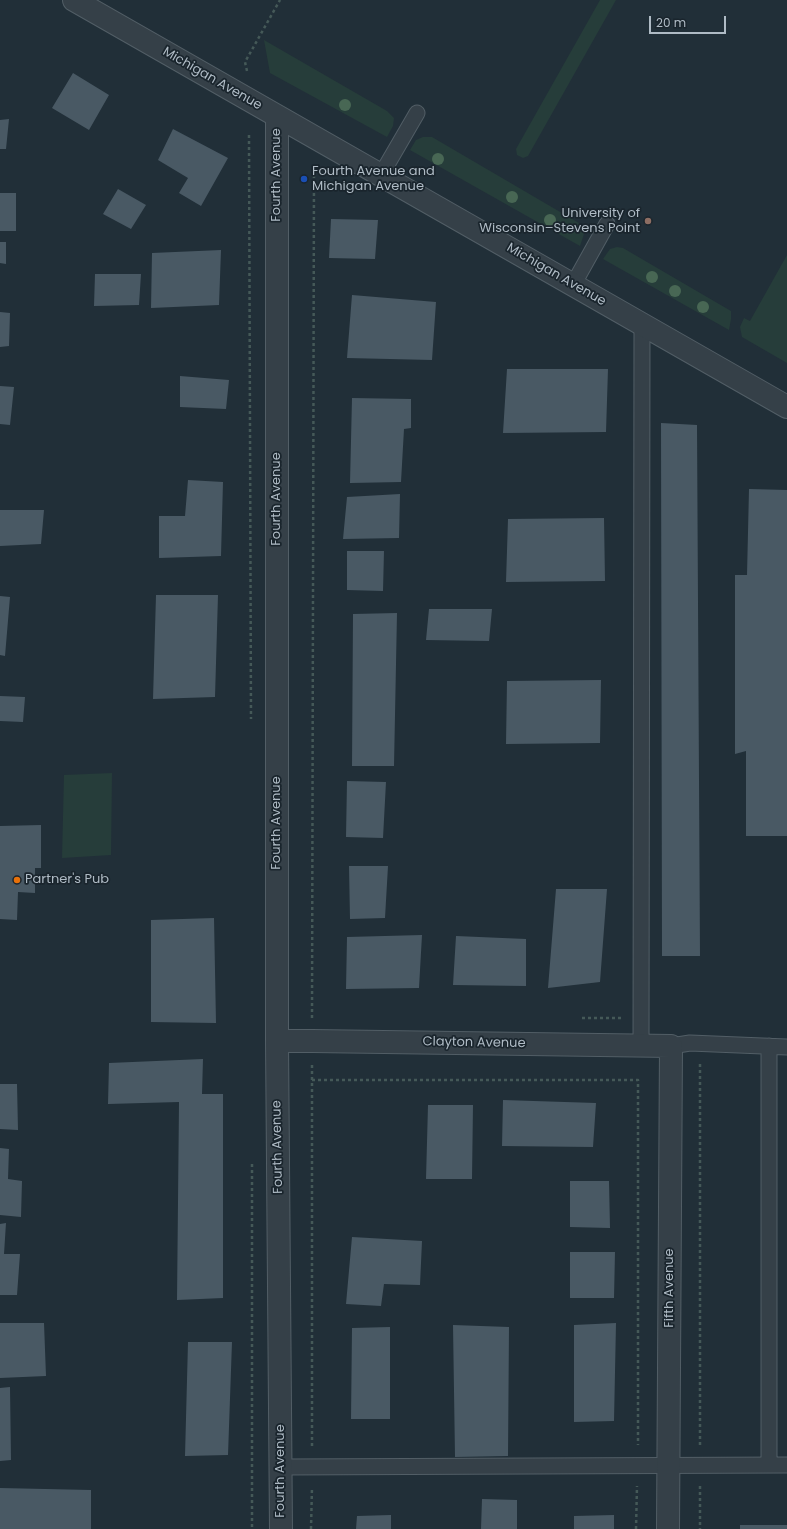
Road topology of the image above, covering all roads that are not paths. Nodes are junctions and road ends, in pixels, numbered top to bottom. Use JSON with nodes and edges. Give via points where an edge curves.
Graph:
{"nodes":[{"id":1,"x":74,"y":0,"type":"edge"},
{"id":2,"x":417,"y":113,"type":"dead end"},
{"id":3,"x":277,"y":117,"type":"junction"},
{"id":4,"x":381,"y":175,"type":"junction"},
{"id":5,"x":607,"y":224,"type":"dead end"},
{"id":6,"x":573,"y":285,"type":"junction"},
{"id":7,"x":642,"y":324,"type":"junction"},
{"id":8,"x":787,"y":407,"type":"edge"},
{"id":9,"x":277,"y":1041,"type":"junction"},
{"id":10,"x":641,"y":1046,"type":"junction"},
{"id":11,"x":671,"y":1046,"type":"junction"},
{"id":12,"x":769,"y":1046,"type":"junction"},
{"id":13,"x":787,"y":1047,"type":"edge"},
{"id":14,"x":669,"y":1465,"type":"junction"},
{"id":15,"x":769,"y":1465,"type":"junction"},
{"id":16,"x":787,"y":1465,"type":"edge"},
{"id":17,"x":282,"y":1467,"type":"junction"},
{"id":18,"x":281,"y":1529,"type":"edge"},
{"id":19,"x":668,"y":1529,"type":"edge"}],
"edges":[{"from":1,"to":3,"type":"street","name":"Michigan Avenue"},
{"from":2,"to":4,"type":"lane"},
{"from":3,"to":4,"type":"street","name":"Michigan Avenue"},
{"from":3,"to":9,"type":"street","name":"Fourth Avenue"},
{"from":4,"to":6,"type":"street","name":"Michigan Avenue"},
{"from":5,"to":6,"type":"lane"},
{"from":6,"to":7,"type":"street","name":"Michigan Avenue"},
{"from":7,"to":8,"type":"street","name":"Michigan Avenue"},
{"from":7,"to":10,"type":"lane"},
{"from":9,"to":10,"type":"street","name":"Clayton Avenue"},
{"from":9,"to":17,"type":"street","name":"Fourth Avenue"},
{"from":10,"to":11,"type":"street","name":"Clayton Avenue"},
{"from":11,"to":12,"type":"lane","via":[[690,1043]]},
{"from":11,"to":14,"type":"street","name":"Fifth Avenue"},
{"from":12,"to":13,"type":"lane"},
{"from":12,"to":15,"type":"lane"},
{"from":14,"to":15,"type":"lane"},
{"from":14,"to":17,"type":"lane"},
{"from":14,"to":19,"type":"street","name":"Fifth Avenue"},
{"from":15,"to":16,"type":"lane"},
{"from":17,"to":18,"type":"street","name":"Fourth Avenue"}]}
